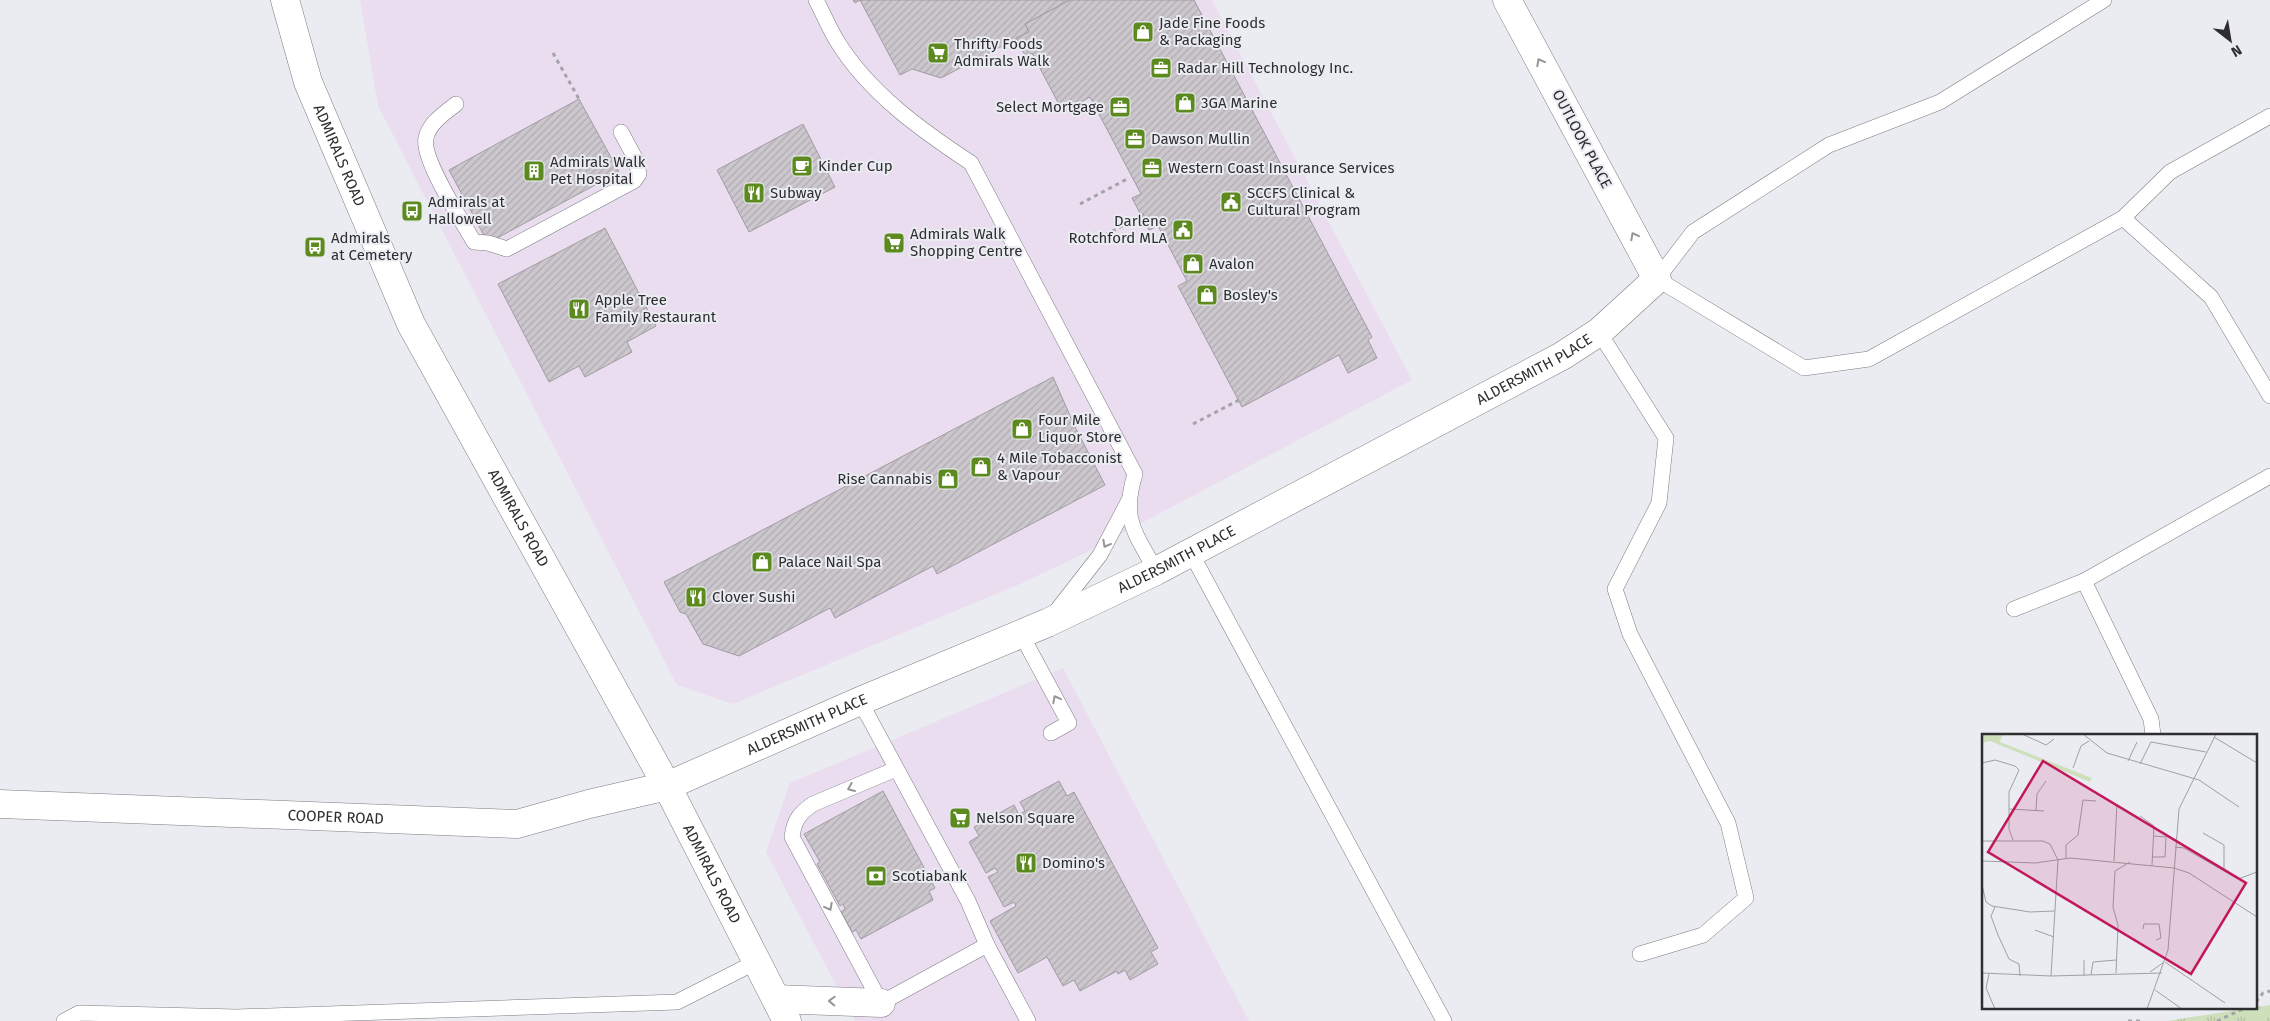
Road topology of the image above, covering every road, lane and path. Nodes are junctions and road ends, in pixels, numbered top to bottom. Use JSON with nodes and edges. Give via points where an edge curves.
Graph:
{"nodes":[{"id":1,"x":285,"y":0,"type":"edge"},
{"id":2,"x":816,"y":0,"type":"edge"},
{"id":3,"x":1507,"y":0,"type":"edge"},
{"id":4,"x":2104,"y":0,"type":"edge"},
{"id":5,"x":553,"y":53,"type":"dead end"},
{"id":6,"x":579,"y":99,"type":"dead end"},
{"id":7,"x":456,"y":104,"type":"dead end"},
{"id":8,"x":2270,"y":116,"type":"edge"},
{"id":9,"x":621,"y":132,"type":"dead end"},
{"id":10,"x":1127,"y":179,"type":"dead end"},
{"id":11,"x":1080,"y":204,"type":"dead end"},
{"id":12,"x":1146,"y":213,"type":"dead end"},
{"id":13,"x":2123,"y":218,"type":"junction"},
{"id":14,"x":1098,"y":240,"type":"dead end"},
{"id":15,"x":1657,"y":279,"type":"junction"},
{"id":16,"x":1599,"y":332,"type":"junction"},
{"id":17,"x":2270,"y":396,"type":"edge"},
{"id":18,"x":1244,"y":398,"type":"dead end"},
{"id":19,"x":1192,"y":424,"type":"dead end"},
{"id":20,"x":2270,"y":476,"type":"edge"},
{"id":21,"x":1129,"y":501,"type":"junction"},
{"id":22,"x":1191,"y":553,"type":"junction"},
{"id":23,"x":1156,"y":571,"type":"junction"},
{"id":24,"x":2084,"y":581,"type":"junction"},
{"id":25,"x":2014,"y":609,"type":"dead end"},
{"id":26,"x":1047,"y":623,"type":"junction"},
{"id":27,"x":1021,"y":634,"type":"junction"},
{"id":28,"x":860,"y":701,"type":"junction"},
{"id":29,"x":1051,"y":733,"type":"dead end"},
{"id":30,"x":2153,"y":734,"type":"edge"},
{"id":31,"x":896,"y":768,"type":"junction"},
{"id":32,"x":667,"y":786,"type":"junction"},
{"id":33,"x":0,"y":804,"type":"edge"},
{"id":34,"x":987,"y":945,"type":"junction"},
{"id":35,"x":1640,"y":954,"type":"dead end"},
{"id":36,"x":756,"y":962,"type":"junction"},
{"id":37,"x":2270,"y":991,"type":"edge"},
{"id":38,"x":2258,"y":999,"type":"edge"},
{"id":39,"x":2245,"y":1008,"type":"edge"},
{"id":40,"x":782,"y":1010,"type":"edge"},
{"id":41,"x":875,"y":1012,"type":"edge"},
{"id":42,"x":238,"y":1019,"type":"edge"},
{"id":43,"x":64,"y":1021,"type":"edge"},
{"id":44,"x":1028,"y":1021,"type":"edge"},
{"id":45,"x":1444,"y":1021,"type":"edge"},
{"id":46,"x":2128,"y":1021,"type":"edge"},
{"id":47,"x":2144,"y":1021,"type":"edge"},
{"id":48,"x":2217,"y":1021,"type":"edge"}],
"edges":[{"from":1,"to":32,"type":"street","name":"ADMIRALS ROAD","via":[[308,82],[410,324]]},
{"from":2,"to":21,"type":"lane","via":[[837,41],[866,80],[938,141],[971,163],[1135,474]]},
{"from":15,"to":3,"type":"street","name":"OUTLOOK PLACE","one_way":true},
{"from":4,"to":15,"type":"lane","via":[[1940,102],[1829,145],[1694,232]]},
{"from":5,"to":6,"type":"path"},
{"from":7,"to":9,"type":"lane","via":[[436,120],[426,138],[427,151],[436,174],[474,242],[507,249],[634,181],[639,174]]},
{"from":8,"to":13,"type":"lane","via":[[2170,172]]},
{"from":10,"to":11,"type":"path"},
{"from":12,"to":14,"type":"path"},
{"from":13,"to":15,"type":"lane","via":[[1869,359],[1804,368]]},
{"from":13,"to":17,"type":"lane","via":[[2211,297]]},
{"from":15,"to":16,"type":"street","name":"ALDERSMITH PLACE"},
{"from":16,"to":22,"type":"street","name":"ALDERSMITH PLACE","via":[[1562,356]]},
{"from":16,"to":35,"type":"lane","via":[[1666,438],[1659,503],[1615,589],[1630,634],[1728,823],[1746,898],[1704,935]]},
{"from":18,"to":19,"type":"path"},
{"from":20,"to":24,"type":"lane"},
{"from":21,"to":23,"type":"lane","via":[[1130,522]]},
{"from":21,"to":26,"type":"lane","one_way":true,"via":[[1100,555]]},
{"from":22,"to":23,"type":"street","name":"ALDERSMITH PLACE"},
{"from":22,"to":45,"type":"lane"},
{"from":23,"to":26,"type":"street","name":"ALDERSMITH PLACE"},
{"from":24,"to":25,"type":"lane"},
{"from":24,"to":30,"type":"lane","via":[[2151,719]]},
{"from":26,"to":27,"type":"street","name":"ALDERSMITH PLACE"},
{"from":27,"to":28,"type":"street","name":"ALDERSMITH PLACE"},
{"from":29,"to":27,"type":"lane","one_way":true,"via":[[1070,723]]},
{"from":28,"to":31,"type":"lane"},
{"from":28,"to":32,"type":"street","name":"ALDERSMITH PLACE"},
{"from":31,"to":34,"type":"lane","via":[[968,901]]},
{"from":31,"to":41,"type":"lane","one_way":true,"via":[[813,804],[801,812],[794,824],[792,837]]},
{"from":32,"to":33,"type":"street","name":"COOPER ROAD","via":[[517,824]]},
{"from":32,"to":36,"type":"street","name":"ADMIRALS ROAD"},
{"from":34,"to":41,"type":"lane"},
{"from":34,"to":44,"type":"lane"},
{"from":36,"to":40,"type":"street","name":"ADMIRALS ROAD"},
{"from":36,"to":42,"type":"lane","via":[[677,1002]]},
{"from":37,"to":38,"type":"path"},
{"from":39,"to":48,"type":"path"},
{"from":41,"to":40,"type":"street","one_way":true},
{"from":42,"to":43,"type":"lane","via":[[79,1012]]},
{"from":46,"to":47,"type":"path"}]}
